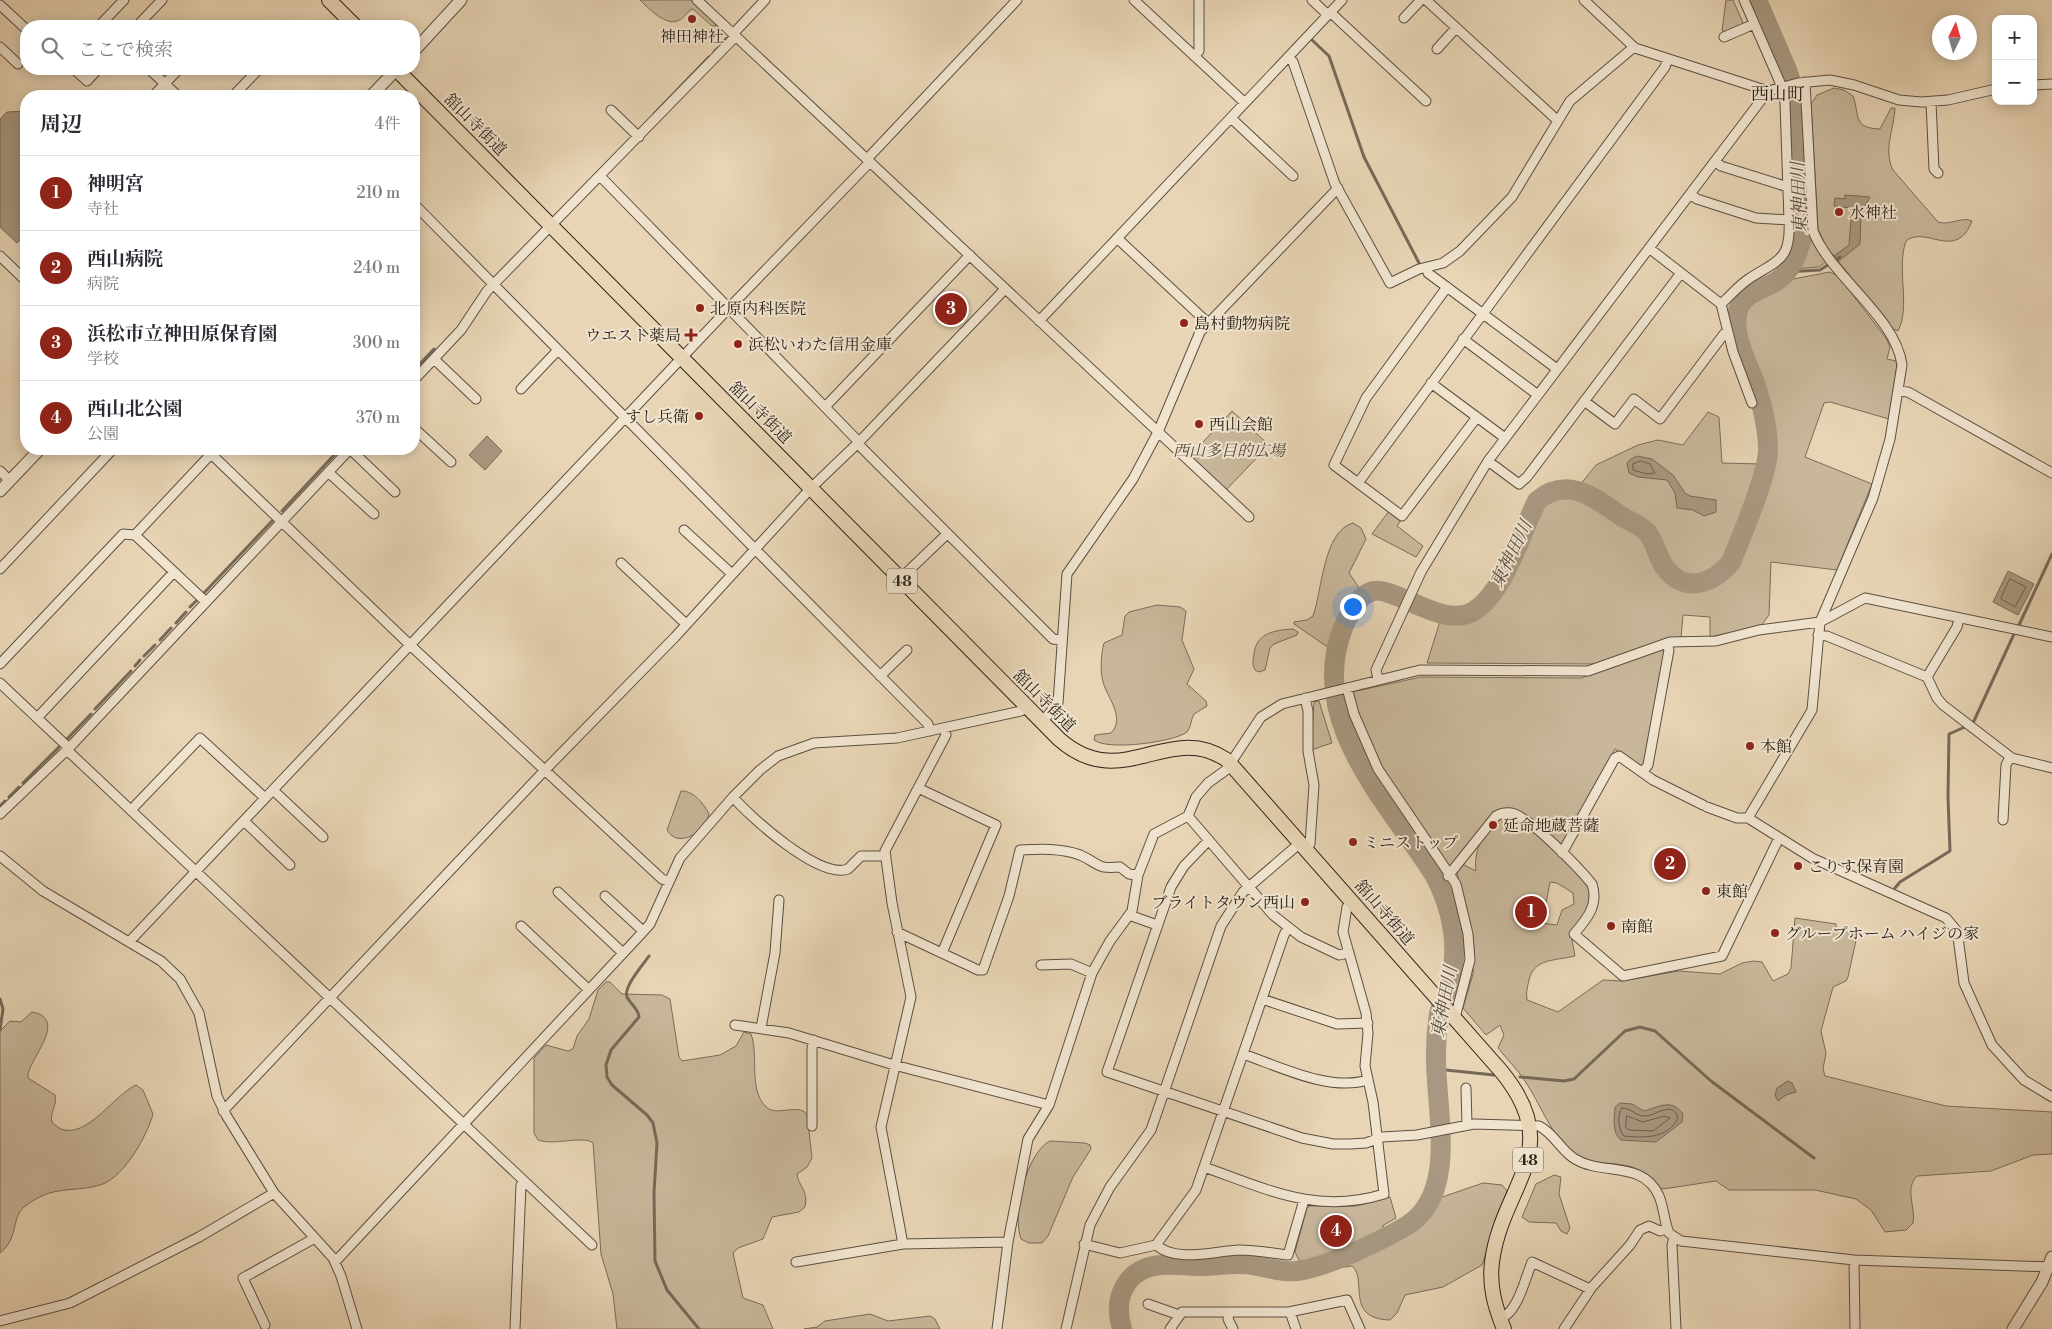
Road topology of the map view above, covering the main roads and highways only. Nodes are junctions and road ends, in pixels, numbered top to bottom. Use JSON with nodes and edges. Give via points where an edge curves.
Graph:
{"nodes":[{"id":1,"x":329,"y":0,"type":"edge"},
{"id":2,"x":349,"y":20,"type":"edge"},
{"id":3,"x":402,"y":75,"type":"edge"},
{"id":4,"x":417,"y":90,"type":"edge"},
{"id":5,"x":420,"y":93,"type":"edge"},
{"id":6,"x":1502,"y":1324,"type":"edge"}],
"edges":[{"from":1,"to":2,"type":"main road"},
{"from":3,"to":4,"type":"main road","name":"舘山寺街道","number":"48"},
{"from":5,"to":6,"type":"main road","name":"舘山寺街道","number":"48","via":[[1067,746],[1096,760],[1128,760],[1164,750],[1190,748],[1210,751],[1230,764],[1438,998],[1515,1088],[1529,1126],[1527,1165],[1502,1227],[1493,1260],[1493,1295]]}]}
